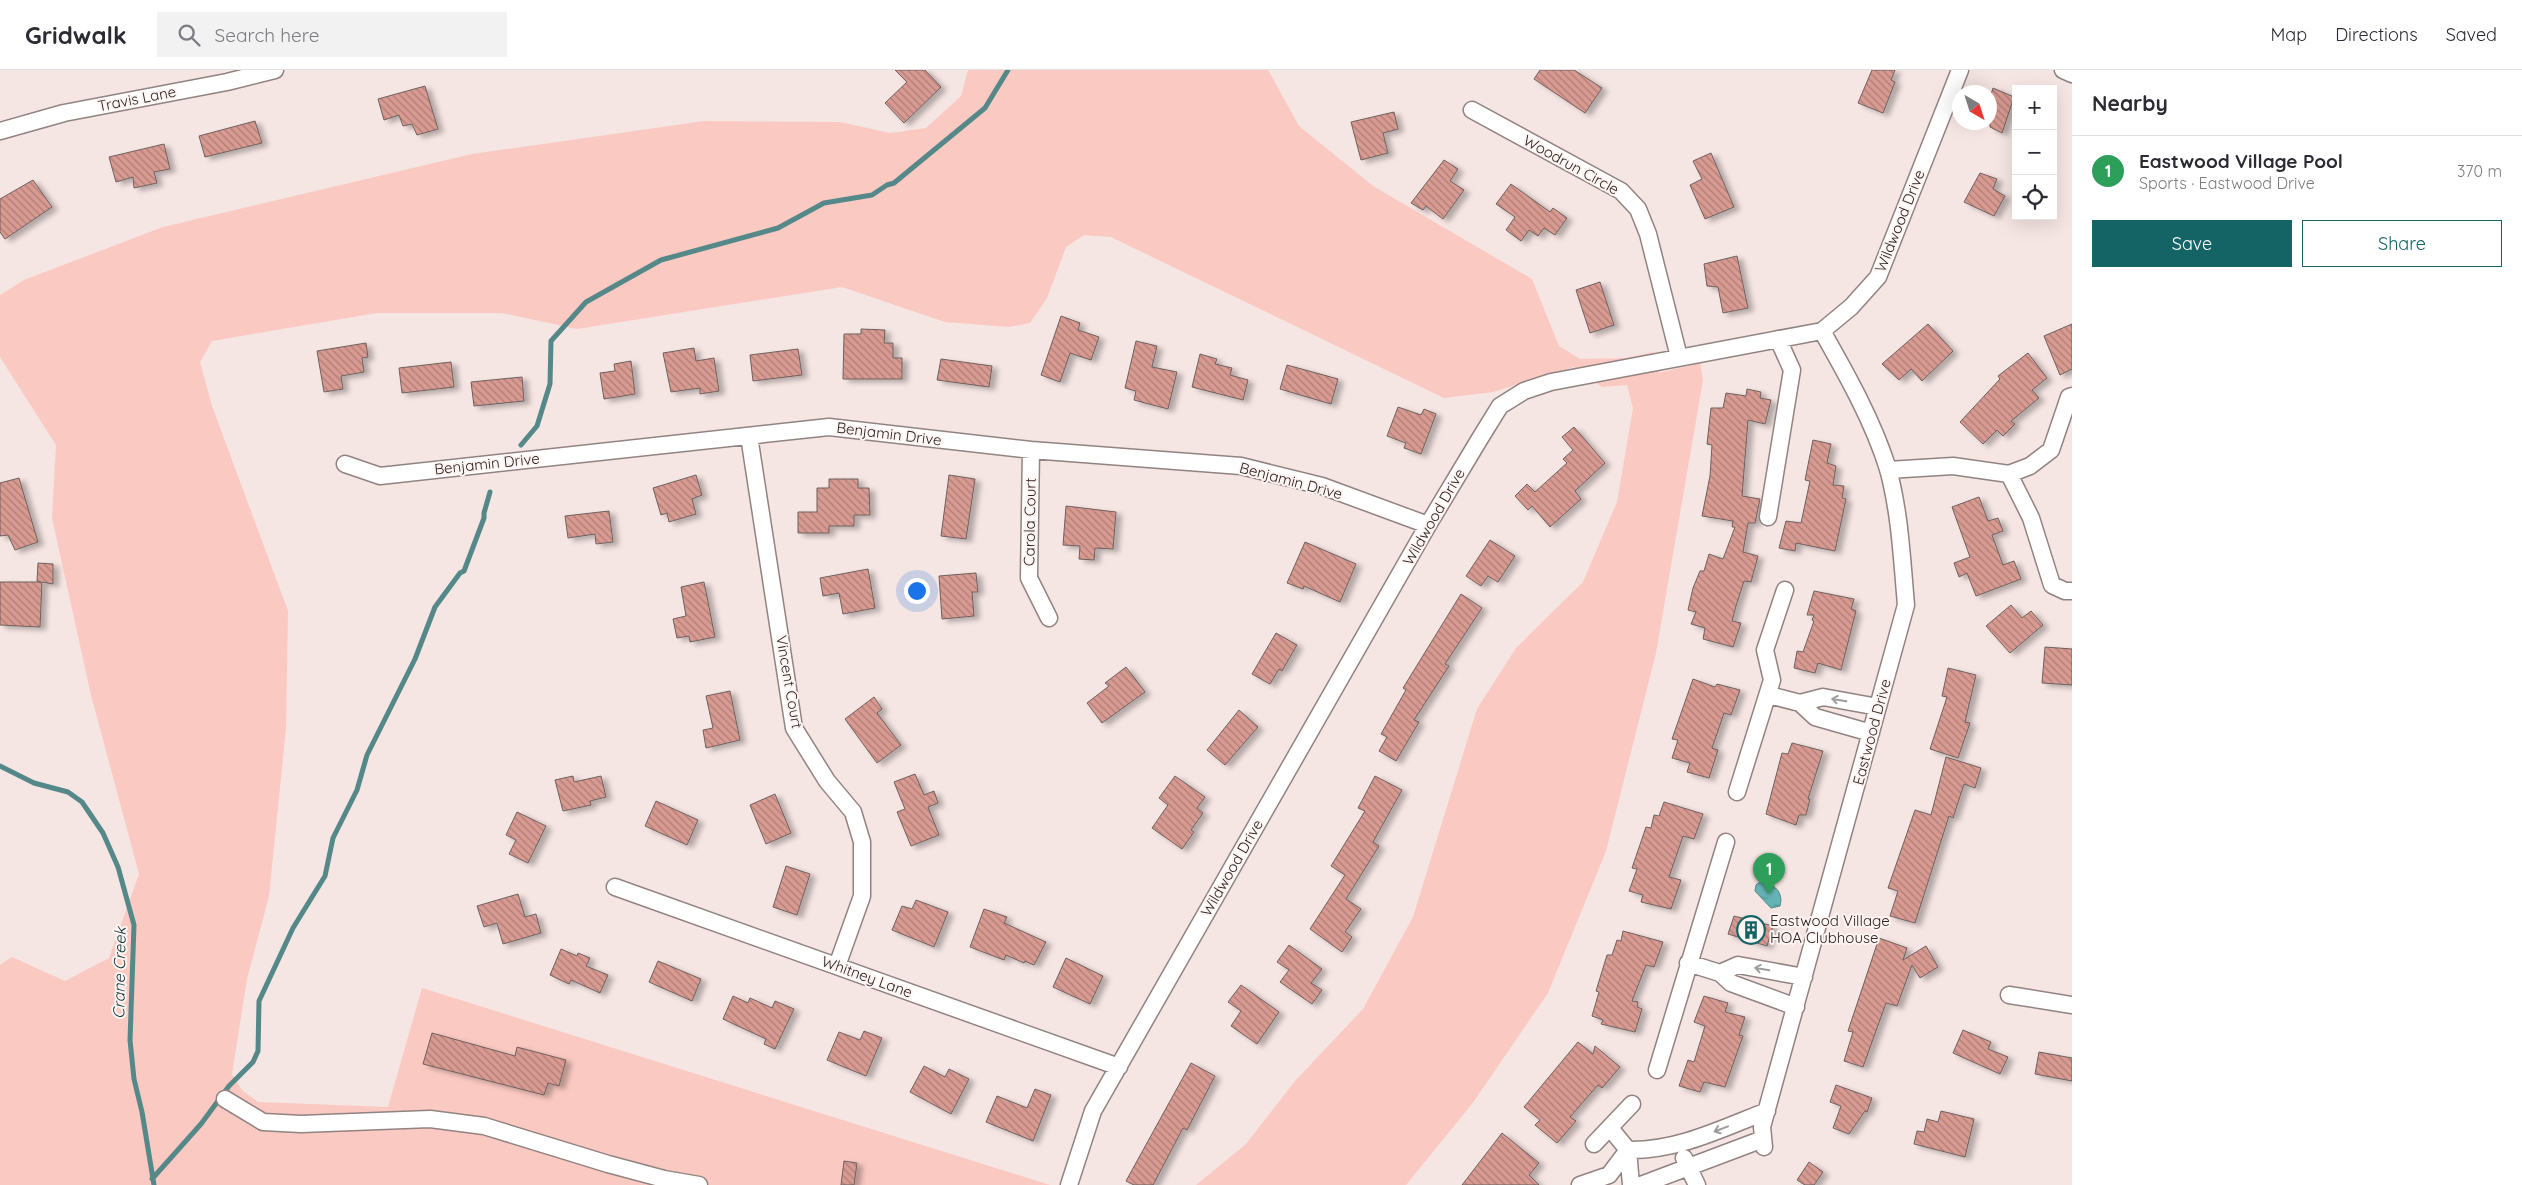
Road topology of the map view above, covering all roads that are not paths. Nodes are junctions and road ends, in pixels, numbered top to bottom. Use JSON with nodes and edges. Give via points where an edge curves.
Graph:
{"nodes":[{"id":1,"x":275,"y":70,"type":"edge"},
{"id":2,"x":1960,"y":70,"type":"edge"},
{"id":3,"x":2063,"y":70,"type":"edge"},
{"id":4,"x":2072,"y":74,"type":"edge"},
{"id":5,"x":1472,"y":110,"type":"dead end"},
{"id":6,"x":0,"y":131,"type":"edge"},
{"id":7,"x":1822,"y":331,"type":"junction"},
{"id":8,"x":1778,"y":339,"type":"junction"},
{"id":9,"x":1679,"y":356,"type":"junction"},
{"id":10,"x":2072,"y":396,"type":"edge"},
{"id":11,"x":750,"y":436,"type":"junction"},
{"id":12,"x":1031,"y":450,"type":"junction"},
{"id":13,"x":345,"y":464,"type":"dead end"},
{"id":14,"x":1888,"y":470,"type":"junction"},
{"id":15,"x":2009,"y":474,"type":"junction"},
{"id":16,"x":1768,"y":516,"type":"dead end"},
{"id":17,"x":1428,"y":525,"type":"junction"},
{"id":18,"x":1785,"y":590,"type":"dead end"},
{"id":19,"x":2072,"y":591,"type":"edge"},
{"id":20,"x":1049,"y":618,"type":"dead end"},
{"id":21,"x":1769,"y":695,"type":"junction"},
{"id":22,"x":1800,"y":703,"type":"junction"},
{"id":23,"x":1878,"y":707,"type":"junction"},
{"id":24,"x":1871,"y":733,"type":"junction"},
{"id":25,"x":1737,"y":792,"type":"dead end"},
{"id":26,"x":1726,"y":842,"type":"dead end"},
{"id":27,"x":615,"y":887,"type":"dead end"},
{"id":28,"x":1688,"y":963,"type":"junction"},
{"id":29,"x":837,"y":966,"type":"junction"},
{"id":30,"x":1720,"y":973,"type":"junction"},
{"id":31,"x":1804,"y":977,"type":"junction"},
{"id":32,"x":2009,"y":995,"type":"dead end"},
{"id":33,"x":2072,"y":1005,"type":"edge"},
{"id":34,"x":1796,"y":1007,"type":"junction"},
{"id":35,"x":1119,"y":1067,"type":"junction"},
{"id":36,"x":1657,"y":1070,"type":"dead end"},
{"id":37,"x":225,"y":1099,"type":"dead end"},
{"id":38,"x":1632,"y":1104,"type":"dead end"},
{"id":39,"x":1767,"y":1111,"type":"junction"},
{"id":40,"x":1610,"y":1128,"type":"junction"},
{"id":41,"x":1594,"y":1144,"type":"dead end"},
{"id":42,"x":1678,"y":1145,"type":"junction"},
{"id":43,"x":1628,"y":1150,"type":"junction"},
{"id":44,"x":1688,"y":1166,"type":"junction"},
{"id":45,"x":699,"y":1185,"type":"edge"},
{"id":46,"x":1070,"y":1185,"type":"edge"},
{"id":47,"x":1580,"y":1185,"type":"edge"},
{"id":48,"x":1631,"y":1185,"type":"edge"},
{"id":49,"x":1641,"y":1185,"type":"edge"},
{"id":50,"x":1697,"y":1185,"type":"edge"}],
"edges":[{"from":1,"to":6,"type":"street","name":"Travis Lane","via":[[64,113]]},
{"from":2,"to":7,"type":"street","name":"Wildwood Drive","via":[[1878,277],[1851,307]]},
{"from":3,"to":4,"type":"street"},
{"from":5,"to":9,"type":"street","name":"Woodrun Circle","via":[[1621,191],[1638,208],[1648,234]]},
{"from":7,"to":8,"type":"street","name":"Wildwood Drive"},
{"from":7,"to":14,"type":"street","name":"Eastwood Drive","via":[[1872,428]]},
{"from":8,"to":9,"type":"street","name":"Wildwood Drive"},
{"from":8,"to":16,"type":"street","via":[[1792,370]]},
{"from":9,"to":17,"type":"street","name":"Wildwood Drive","via":[[1550,382],[1524,390],[1500,406]]},
{"from":10,"to":15,"type":"street","via":[[2050,450],[2030,466]]},
{"from":11,"to":12,"type":"street","name":"Benjamin Drive","via":[[829,427]]},
{"from":11,"to":13,"type":"street","name":"Benjamin Drive","via":[[380,476]]},
{"from":11,"to":29,"type":"street","name":"Vincent Court","via":[[794,728],[827,781],[853,812],[862,842],[862,896]]},
{"from":12,"to":17,"type":"street","name":"Benjamin Drive","via":[[1241,466],[1322,486]]},
{"from":12,"to":20,"type":"street","name":"Carola Court","via":[[1029,578]]},
{"from":14,"to":15,"type":"street","via":[[1953,466]]},
{"from":14,"to":23,"type":"street","name":"Eastwood Drive","via":[[1900,533],[1906,606]]},
{"from":15,"to":19,"type":"street","via":[[2031,518],[2052,585]]},
{"from":17,"to":35,"type":"street","name":"Wildwood Drive"},
{"from":18,"to":21,"type":"street","via":[[1765,650],[1772,680]]},
{"from":21,"to":22,"type":"street"},
{"from":21,"to":25,"type":"street"},
{"from":23,"to":22,"type":"street","one_way":true,"via":[[1823,698]]},
{"from":22,"to":24,"type":"street","via":[[1815,716]]},
{"from":23,"to":24,"type":"street","name":"Eastwood Drive"},
{"from":24,"to":31,"type":"street","name":"Eastwood Drive"},
{"from":26,"to":28,"type":"street"},
{"from":27,"to":29,"type":"street","name":"Whitney Lane"},
{"from":28,"to":30,"type":"street"},
{"from":28,"to":36,"type":"street"},
{"from":29,"to":35,"type":"street","name":"Whitney Lane"},
{"from":31,"to":30,"type":"street","one_way":true,"via":[[1738,965]]},
{"from":30,"to":34,"type":"street","via":[[1731,983]]},
{"from":31,"to":34,"type":"street","name":"Eastwood Drive"},
{"from":32,"to":33,"type":"street"},
{"from":34,"to":39,"type":"street","name":"Eastwood Drive"},
{"from":35,"to":46,"type":"street","name":"Wildwood Drive","via":[[1093,1111]]},
{"from":37,"to":45,"type":"street","via":[[263,1122],[301,1124],[430,1119],[484,1126],[608,1164]]},
{"from":38,"to":40,"type":"street"},
{"from":39,"to":42,"type":"street","one_way":true},
{"from":39,"to":44,"type":"street","name":"Eastwood Drive","via":[[1762,1127],[1764,1143]]},
{"from":40,"to":41,"type":"street"},
{"from":40,"to":43,"type":"street"},
{"from":42,"to":43,"type":"street","via":[[1653,1151]]},
{"from":42,"to":44,"type":"street"},
{"from":43,"to":47,"type":"street","via":[[1609,1176]]},
{"from":43,"to":48,"type":"street"},
{"from":44,"to":49,"type":"street"},
{"from":44,"to":50,"type":"street"}]}
